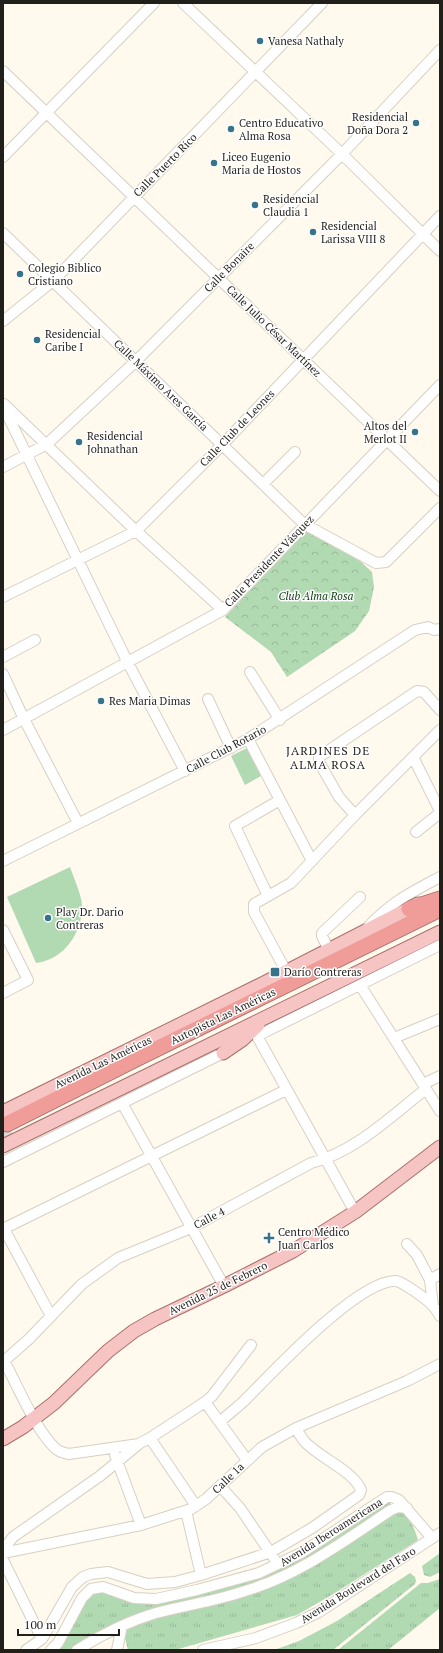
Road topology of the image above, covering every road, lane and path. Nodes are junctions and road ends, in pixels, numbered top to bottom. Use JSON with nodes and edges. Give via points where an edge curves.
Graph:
{"nodes":[{"id":1,"x":154,"y":3,"type":"edge"},
{"id":2,"x":183,"y":3,"type":"edge"},
{"id":3,"x":322,"y":3,"type":"edge"},
{"id":4,"x":440,"y":50,"type":"edge"},
{"id":5,"x":3,"y":71,"type":"edge"},
{"id":6,"x":256,"y":72,"type":"junction"},
{"id":7,"x":47,"y":112,"type":"junction"},
{"id":8,"x":342,"y":154,"type":"junction"},
{"id":9,"x":3,"y":157,"type":"edge"},
{"id":10,"x":134,"y":196,"type":"junction"},
{"id":11,"x":440,"y":216,"type":"edge"},
{"id":12,"x":3,"y":233,"type":"edge"},
{"id":13,"x":423,"y":234,"type":"junction"},
{"id":14,"x":440,"y":251,"type":"edge"},
{"id":15,"x":218,"y":277,"type":"junction"},
{"id":16,"x":54,"y":280,"type":"junction"},
{"id":17,"x":3,"y":322,"type":"edge"},
{"id":18,"x":303,"y":360,"type":"junction"},
{"id":19,"x":136,"y":361,"type":"junction"},
{"id":20,"x":440,"y":385,"type":"edge"},
{"id":21,"x":3,"y":402,"type":"edge"},
{"id":22,"x":3,"y":406,"type":"edge"},
{"id":23,"x":387,"y":439,"type":"junction"},
{"id":24,"x":47,"y":444,"type":"junction"},
{"id":25,"x":223,"y":444,"type":"junction"},
{"id":26,"x":296,"y":452,"type":"dead end"},
{"id":27,"x":26,"y":455,"type":"junction"},
{"id":28,"x":3,"y":467,"type":"edge"},
{"id":29,"x":263,"y":484,"type":"junction"},
{"id":30,"x":440,"y":491,"type":"edge"},
{"id":31,"x":440,"y":508,"type":"edge"},
{"id":32,"x":304,"y":524,"type":"junction"},
{"id":33,"x":136,"y":531,"type":"junction"},
{"id":34,"x":77,"y":560,"type":"junction"},
{"id":35,"x":3,"y":597,"type":"edge"},
{"id":36,"x":222,"y":610,"type":"junction"},
{"id":37,"x":438,"y":632,"type":"edge"},
{"id":38,"x":35,"y":640,"type":"dead end"},
{"id":39,"x":3,"y":657,"type":"edge"},
{"id":40,"x":128,"y":662,"type":"junction"},
{"id":41,"x":250,"y":672,"type":"dead end"},
{"id":42,"x":3,"y":674,"type":"edge"},
{"id":43,"x":208,"y":699,"type":"dead end"},
{"id":44,"x":440,"y":710,"type":"edge"},
{"id":45,"x":24,"y":719,"type":"junction"},
{"id":46,"x":280,"y":720,"type":"junction"},
{"id":47,"x":3,"y":730,"type":"edge"},
{"id":48,"x":440,"y":730,"type":"edge"},
{"id":49,"x":248,"y":739,"type":"junction"},
{"id":50,"x":231,"y":748,"type":"junction"},
{"id":51,"x":413,"y":757,"type":"junction"},
{"id":52,"x":185,"y":771,"type":"junction"},
{"id":53,"x":438,"y":799,"type":"edge"},
{"id":54,"x":280,"y":800,"type":"junction"},
{"id":55,"x":440,"y":812,"type":"edge"},
{"id":56,"x":355,"y":814,"type":"junction"},
{"id":57,"x":78,"y":823,"type":"junction"},
{"id":58,"x":416,"y":832,"type":"dead end"},
{"id":59,"x":3,"y":861,"type":"edge"},
{"id":60,"x":312,"y":861,"type":"junction"},
{"id":61,"x":440,"y":877,"type":"edge"},
{"id":62,"x":440,"y":894,"type":"edge"},
{"id":63,"x":268,"y":896,"type":"junction"},
{"id":64,"x":360,"y":897,"type":"dead end"},
{"id":65,"x":440,"y":900,"type":"edge"},
{"id":66,"x":440,"y":908,"type":"edge"},
{"id":67,"x":409,"y":909,"type":"junction"},
{"id":68,"x":440,"y":919,"type":"edge"},
{"id":69,"x":3,"y":930,"type":"edge"},
{"id":70,"x":440,"y":932,"type":"edge"},
{"id":71,"x":362,"y":933,"type":"junction"},
{"id":72,"x":440,"y":945,"type":"edge"},
{"id":73,"x":329,"y":950,"type":"junction"},
{"id":74,"x":286,"y":971,"type":"junction"},
{"id":75,"x":360,"y":985,"type":"junction"},
{"id":76,"x":3,"y":993,"type":"edge"},
{"id":77,"x":277,"y":1012,"type":"junction"},
{"id":78,"x":440,"y":1019,"type":"edge"},
{"id":79,"x":257,"y":1036,"type":"junction"},
{"id":80,"x":394,"y":1038,"type":"junction"},
{"id":81,"x":223,"y":1053,"type":"joint"},
{"id":82,"x":440,"y":1076,"type":"edge"},
{"id":83,"x":424,"y":1086,"type":"junction"},
{"id":84,"x":286,"y":1090,"type":"junction"},
{"id":85,"x":122,"y":1103,"type":"junction"},
{"id":86,"x":440,"y":1112,"type":"edge"},
{"id":87,"x":8,"y":1123,"type":"edge"},
{"id":88,"x":3,"y":1146,"type":"tunnel mouth"},
{"id":89,"x":440,"y":1147,"type":"edge"},
{"id":90,"x":151,"y":1156,"type":"junction"},
{"id":91,"x":325,"y":1160,"type":"junction"},
{"id":92,"x":3,"y":1162,"type":"edge"},
{"id":93,"x":355,"y":1212,"type":"junction"},
{"id":94,"x":192,"y":1228,"type":"junction"},
{"id":95,"x":4,"y":1229,"type":"edge"},
{"id":96,"x":407,"y":1244,"type":"dead end"},
{"id":97,"x":440,"y":1274,"type":"edge"},
{"id":98,"x":430,"y":1280,"type":"junction"},
{"id":99,"x":224,"y":1286,"type":"junction"},
{"id":100,"x":433,"y":1306,"type":"junction"},
{"id":101,"x":51,"y":1316,"type":"junction"},
{"id":102,"x":440,"y":1316,"type":"edge"},
{"id":103,"x":251,"y":1345,"type":"dead end"},
{"id":104,"x":4,"y":1360,"type":"edge"},
{"id":105,"x":440,"y":1364,"type":"edge"},
{"id":106,"x":205,"y":1402,"type":"junction"},
{"id":107,"x":34,"y":1419,"type":"junction"},
{"id":108,"x":220,"y":1422,"type":"junction"},
{"id":109,"x":296,"y":1428,"type":"junction"},
{"id":110,"x":150,"y":1438,"type":"junction"},
{"id":111,"x":3,"y":1439,"type":"edge"},
{"id":112,"x":140,"y":1444,"type":"junction"},
{"id":113,"x":111,"y":1448,"type":"junction"},
{"id":114,"x":118,"y":1460,"type":"junction"},
{"id":115,"x":246,"y":1460,"type":"junction"},
{"id":116,"x":220,"y":1486,"type":"junction"},
{"id":117,"x":196,"y":1506,"type":"junction"},
{"id":118,"x":407,"y":1508,"type":"junction"},
{"id":119,"x":186,"y":1511,"type":"junction"},
{"id":120,"x":141,"y":1524,"type":"junction"},
{"id":121,"x":436,"y":1536,"type":"edge"},
{"id":122,"x":3,"y":1550,"type":"edge"},
{"id":123,"x":271,"y":1552,"type":"junction"},
{"id":124,"x":3,"y":1553,"type":"edge"},
{"id":125,"x":3,"y":1560,"type":"edge"},
{"id":126,"x":279,"y":1565,"type":"junction"},
{"id":127,"x":201,"y":1575,"type":"junction"},
{"id":128,"x":286,"y":1575,"type":"junction"},
{"id":129,"x":122,"y":1626,"type":"junction"},
{"id":130,"x":42,"y":1639,"type":"junction"},
{"id":131,"x":79,"y":1649,"type":"edge"},
{"id":132,"x":26,"y":1650,"type":"edge"},
{"id":133,"x":51,"y":1650,"type":"edge"},
{"id":134,"x":93,"y":1650,"type":"edge"},
{"id":135,"x":117,"y":1650,"type":"edge"},
{"id":136,"x":203,"y":1650,"type":"edge"}],
"edges":[{"from":1,"to":7,"type":"street"},
{"from":2,"to":6,"type":"street"},
{"from":3,"to":6,"type":"street","name":"Calle Puerto Rico"},
{"from":4,"to":8,"type":"street","name":"Calle Bonaire"},
{"from":5,"to":7,"type":"street","name":"Calle Julio César Martínez"},
{"from":6,"to":8,"type":"street"},
{"from":6,"to":10,"type":"street","name":"Calle Puerto Rico"},
{"from":7,"to":9,"type":"street"},
{"from":7,"to":10,"type":"street","name":"Calle Julio César Martínez"},
{"from":8,"to":13,"type":"street"},
{"from":8,"to":15,"type":"street","name":"Calle Bonaire"},
{"from":10,"to":15,"type":"street","name":"Calle Julio César Martínez"},
{"from":10,"to":16,"type":"street","name":"Calle Puerto Rico"},
{"from":11,"to":13,"type":"street","name":"Calle Club de Leones"},
{"from":12,"to":16,"type":"street","name":"Calle Máximo Ares García"},
{"from":13,"to":14,"type":"street"},
{"from":13,"to":18,"type":"street","name":"Calle Club de Leones"},
{"from":15,"to":18,"type":"street","name":"Calle Julio César Martínez"},
{"from":15,"to":19,"type":"street","name":"Calle Bonaire"},
{"from":16,"to":17,"type":"street","name":"Calle Puerto Rico"},
{"from":16,"to":19,"type":"street","name":"Calle Máximo Ares García"},
{"from":18,"to":23,"type":"street","name":"Calle Julio César Martínez"},
{"from":18,"to":25,"type":"street","name":"Calle Club de Leones"},
{"from":19,"to":24,"type":"street","name":"Calle Bonaire"},
{"from":19,"to":25,"type":"street","name":"Calle Máximo Ares García"},
{"from":20,"to":23,"type":"street","name":"Calle Presidente Vásquez"},
{"from":21,"to":24,"type":"street"},
{"from":22,"to":27,"type":"street"},
{"from":23,"to":30,"type":"street","name":"Calle Julio César Martínez"},
{"from":23,"to":32,"type":"street","name":"Calle Presidente Vásquez"},
{"from":24,"to":27,"type":"street","name":"Calle Bonaire"},
{"from":24,"to":33,"type":"street"},
{"from":25,"to":29,"type":"street","name":"Calle Máximo Ares García"},
{"from":25,"to":33,"type":"street","name":"Calle Club de Leones"},
{"from":26,"to":29,"type":"street"},
{"from":27,"to":28,"type":"street","name":"Calle Bonaire"},
{"from":27,"to":34,"type":"street"},
{"from":29,"to":32,"type":"street","name":"Calle Máximo Ares García"},
{"from":31,"to":32,"type":"street","name":"Calle Máximo Ares García","via":[[386,562],[376,563]]},
{"from":32,"to":36,"type":"street","name":"Calle Presidente Vásquez"},
{"from":33,"to":34,"type":"street","name":"Calle Club de Leones"},
{"from":33,"to":36,"type":"street"},
{"from":34,"to":35,"type":"street","name":"Calle Club de Leones"},
{"from":34,"to":40,"type":"street"},
{"from":36,"to":40,"type":"street","name":"Calle Presidente Vásquez"},
{"from":37,"to":46,"type":"street","name":"Calle Club Rotario","via":[[428,628],[415,630]]},
{"from":38,"to":39,"type":"street"},
{"from":40,"to":45,"type":"street","name":"Calle Presidente Vásquez"},
{"from":40,"to":52,"type":"street"},
{"from":41,"to":46,"type":"street"},
{"from":42,"to":45,"type":"street"},
{"from":43,"to":50,"type":"street"},
{"from":44,"to":56,"type":"street","via":[[424,692],[417,691],[318,759],[337,795]]},
{"from":45,"to":47,"type":"street","name":"Calle Presidente Vásquez"},
{"from":45,"to":57,"type":"street"},
{"from":46,"to":49,"type":"street","name":"Calle Club Rotario"},
{"from":48,"to":51,"type":"street"},
{"from":49,"to":50,"type":"street","name":"Calle Club Rotario"},
{"from":49,"to":54,"type":"street"},
{"from":50,"to":52,"type":"street","name":"Calle Club Rotario"},
{"from":51,"to":53,"type":"street"},
{"from":51,"to":56,"type":"street"},
{"from":52,"to":57,"type":"street","name":"Calle Club Rotario"},
{"from":53,"to":55,"type":"street"},
{"from":54,"to":60,"type":"street"},
{"from":54,"to":63,"type":"street","via":[[235,826]]},
{"from":55,"to":58,"type":"street"},
{"from":56,"to":60,"type":"street"},
{"from":57,"to":59,"type":"street","name":"Calle Club Rotario"},
{"from":60,"to":63,"type":"street","via":[[291,883]]},
{"from":61,"to":71,"type":"street","via":[[390,906]]},
{"from":62,"to":67,"type":"main road","name":"Avenida Las Américas"},
{"from":63,"to":74,"type":"street","via":[[255,903],[254,912]]},
{"from":64,"to":73,"type":"street","via":[[322,933]]},
{"from":65,"to":67,"type":"highway"},
{"from":66,"to":87,"type":"highway","name":"Autopista Las Américas"},
{"from":67,"to":71,"type":"main road","name":"Avenida Las Américas"},
{"from":68,"to":87,"type":"highway","name":"Autopista Las Américas"},
{"from":69,"to":76,"type":"street","via":[[28,980]]},
{"from":70,"to":77,"type":"main road"},
{"from":71,"to":73,"type":"main road","name":"Avenida Las Américas"},
{"from":72,"to":75,"type":"street"},
{"from":73,"to":74,"type":"main road","name":"Avenida Las Américas"},
{"from":74,"to":87,"type":"main road","name":"Avenida Las Américas"},
{"from":75,"to":79,"type":"street"},
{"from":75,"to":80,"type":"street"},
{"from":77,"to":79,"type":"street"},
{"from":77,"to":81,"type":"main road"},
{"from":77,"to":88,"type":"main road"},
{"from":78,"to":80,"type":"street"},
{"from":79,"to":84,"type":"street"},
{"from":80,"to":83,"type":"street"},
{"from":81,"to":85,"type":"street"},
{"from":82,"to":83,"type":"street","name":"Calle 4"},
{"from":83,"to":86,"type":"street"},
{"from":83,"to":91,"type":"street","name":"Calle 4","via":[[362,1138]]},
{"from":84,"to":90,"type":"street"},
{"from":84,"to":91,"type":"street"},
{"from":85,"to":90,"type":"street"},
{"from":85,"to":92,"type":"street"},
{"from":89,"to":93,"type":"main road","name":"Avenida 25 de Febrero"},
{"from":90,"to":94,"type":"street"},
{"from":90,"to":95,"type":"street"},
{"from":91,"to":93,"type":"street"},
{"from":91,"to":94,"type":"street","name":"Calle 4","via":[[311,1163]]},
{"from":93,"to":99,"type":"main road","name":"Avenida 25 de Febrero","via":[[293,1251]]},
{"from":94,"to":99,"type":"street"},
{"from":94,"to":101,"type":"street","name":"Calle 4","via":[[118,1258],[82,1284]]},
{"from":95,"to":101,"type":"street"},
{"from":96,"to":98,"type":"street","via":[[417,1255]]},
{"from":97,"to":98,"type":"street"},
{"from":98,"to":100,"type":"street"},
{"from":99,"to":107,"type":"main road","name":"Avenida 25 de Febrero","via":[[134,1331],[108,1351]]},
{"from":100,"to":102,"type":"street"},
{"from":100,"to":108,"type":"street","via":[[404,1284],[395,1281],[366,1291],[302,1343]]},
{"from":101,"to":104,"type":"street","name":"Calle 4"},
{"from":103,"to":106,"type":"street"},
{"from":104,"to":107,"type":"street"},
{"from":105,"to":109,"type":"street","name":"Calle 1a","via":[[407,1381]]},
{"from":106,"to":108,"type":"street"},
{"from":106,"to":110,"type":"street"},
{"from":107,"to":111,"type":"main road","name":"Avenida 25 de Febrero"},
{"from":107,"to":113,"type":"street","via":[[51,1443],[62,1453]]},
{"from":108,"to":115,"type":"street"},
{"from":109,"to":115,"type":"street","name":"Calle 1a","via":[[262,1447]]},
{"from":109,"to":123,"type":"street","via":[[304,1442],[346,1472],[361,1492],[312,1528]]},
{"from":110,"to":112,"type":"street"},
{"from":110,"to":117,"type":"street"},
{"from":112,"to":113,"type":"street"},
{"from":112,"to":114,"type":"street"},
{"from":113,"to":114,"type":"street"},
{"from":114,"to":120,"type":"street"},
{"from":114,"to":122,"type":"street","via":[[100,1476],[13,1537]]},
{"from":115,"to":116,"type":"street","name":"Calle 1a"},
{"from":116,"to":117,"type":"street","name":"Calle 1a"},
{"from":116,"to":123,"type":"street","via":[[240,1508]]},
{"from":117,"to":119,"type":"street","name":"Calle 1a"},
{"from":118,"to":121,"type":"street","name":"Avenida Iberoamericana"},
{"from":118,"to":126,"type":"street","name":"Avenida Iberoamericana","via":[[399,1500],[387,1497]]},
{"from":118,"to":128,"type":"street","name":"Avenida Iberoamericana","via":[[398,1507],[391,1510],[297,1571]]},
{"from":119,"to":120,"type":"street","name":"Calle 1a"},
{"from":119,"to":127,"type":"street"},
{"from":120,"to":124,"type":"street","name":"Calle 1a"},
{"from":121,"to":136,"type":"street","name":"Avenida Boulevard del Faro","via":[[319,1612],[256,1638]]},
{"from":123,"to":126,"type":"street"},
{"from":123,"to":127,"type":"street"},
{"from":125,"to":130,"type":"street"},
{"from":126,"to":128,"type":"street"},
{"from":126,"to":133,"type":"street","name":"Avenida Iberoamericana","via":[[259,1573],[156,1599],[134,1598],[103,1586],[91,1589],[82,1598],[58,1643]]},
{"from":127,"to":130,"type":"street","via":[[175,1582],[147,1584],[108,1572],[91,1574],[76,1582]]},
{"from":128,"to":129,"type":"street","name":"Avenida Iberoamericana","via":[[245,1591],[155,1614]]},
{"from":129,"to":131,"type":"street","name":"Avenida Iberoamericana"},
{"from":129,"to":135,"type":"street"},
{"from":130,"to":132,"type":"street"},
{"from":131,"to":134,"type":"street","name":"Avenida Iberoamericana"}]}
